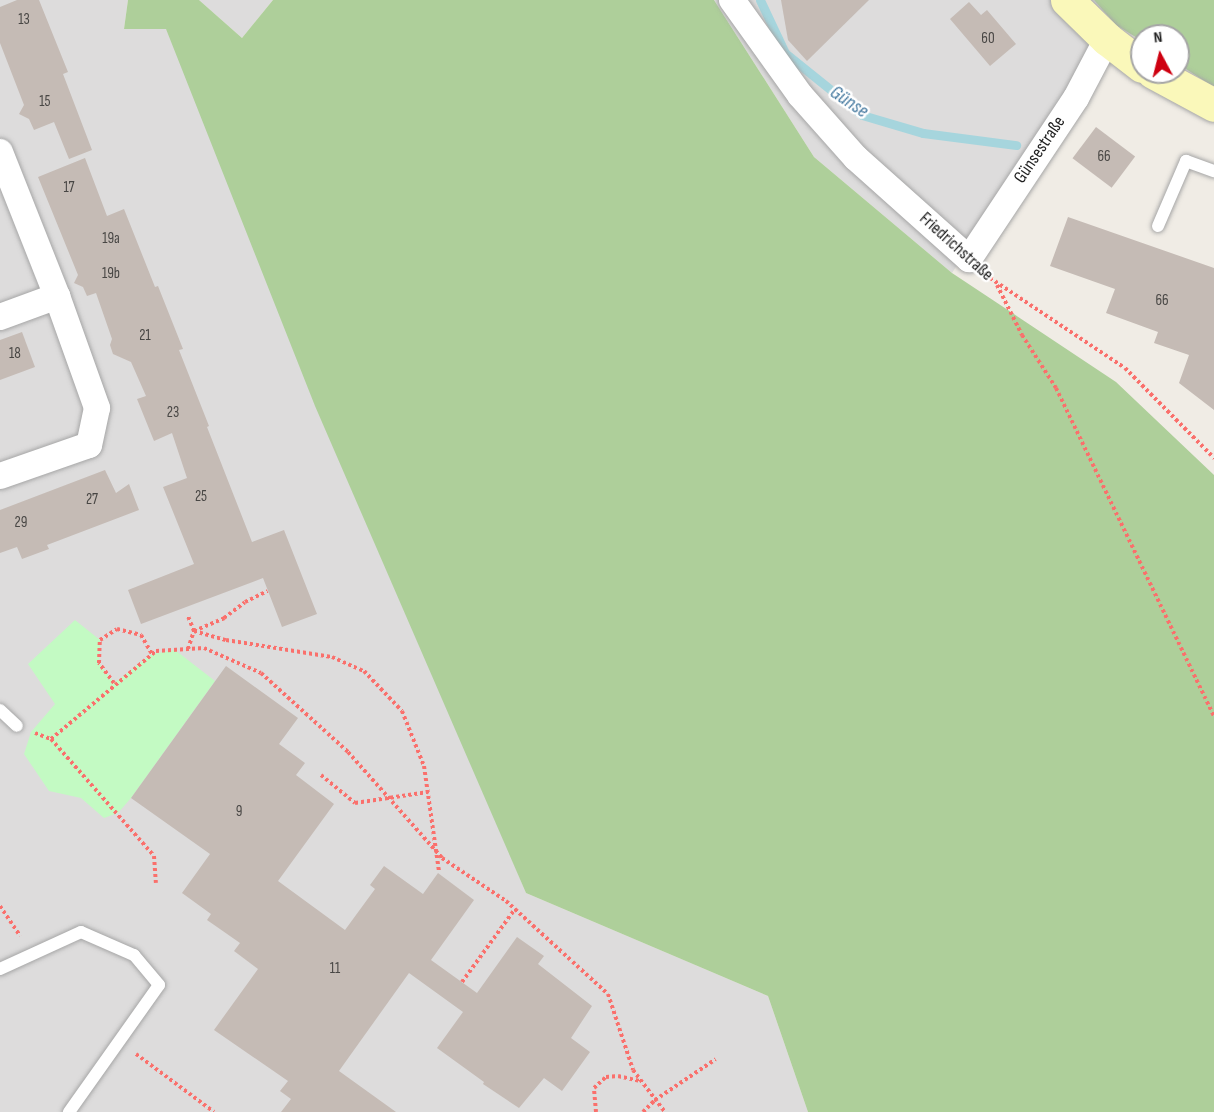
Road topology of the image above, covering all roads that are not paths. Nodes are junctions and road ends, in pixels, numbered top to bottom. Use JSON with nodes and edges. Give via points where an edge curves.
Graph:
{"nodes":[{"id":1,"x":732,"y":0,"type":"edge"},
{"id":2,"x":1067,"y":0,"type":"edge"},
{"id":3,"x":1107,"y":39,"type":"junction"},
{"id":4,"x":1130,"y":57,"type":"edge"},
{"id":5,"x":1175,"y":84,"type":"edge"},
{"id":6,"x":1214,"y":105,"type":"edge"},
{"id":7,"x":0,"y":154,"type":"edge"},
{"id":8,"x":1214,"y":171,"type":"edge"},
{"id":9,"x":1158,"y":226,"type":"dead end"},
{"id":10,"x":969,"y":259,"type":"joint"},
{"id":11,"x":57,"y":296,"type":"junction"},
{"id":12,"x":0,"y":317,"type":"edge"},
{"id":13,"x":0,"y":476,"type":"edge"},
{"id":14,"x":0,"y":710,"type":"edge"},
{"id":15,"x":17,"y":726,"type":"road end"},
{"id":16,"x":0,"y":969,"type":"edge"},
{"id":17,"x":69,"y":1112,"type":"edge"}],
"edges":[{"from":1,"to":10,"type":"street","name":"Friedrichstraße","via":[[800,95],[856,158]]},
{"from":2,"to":3,"type":"street"},
{"from":3,"to":4,"type":"street"},
{"from":3,"to":10,"type":"street","name":"Günsestraße","via":[[1076,98]]},
{"from":5,"to":6,"type":"street"},
{"from":7,"to":11,"type":"street"},
{"from":8,"to":9,"type":"lane","via":[[1186,160]]},
{"from":11,"to":12,"type":"street"},
{"from":11,"to":13,"type":"street","via":[[98,408],[89,445]]},
{"from":14,"to":15,"type":"lane"},
{"from":16,"to":17,"type":"lane","via":[[81,932],[135,955],[159,985]]}]}
